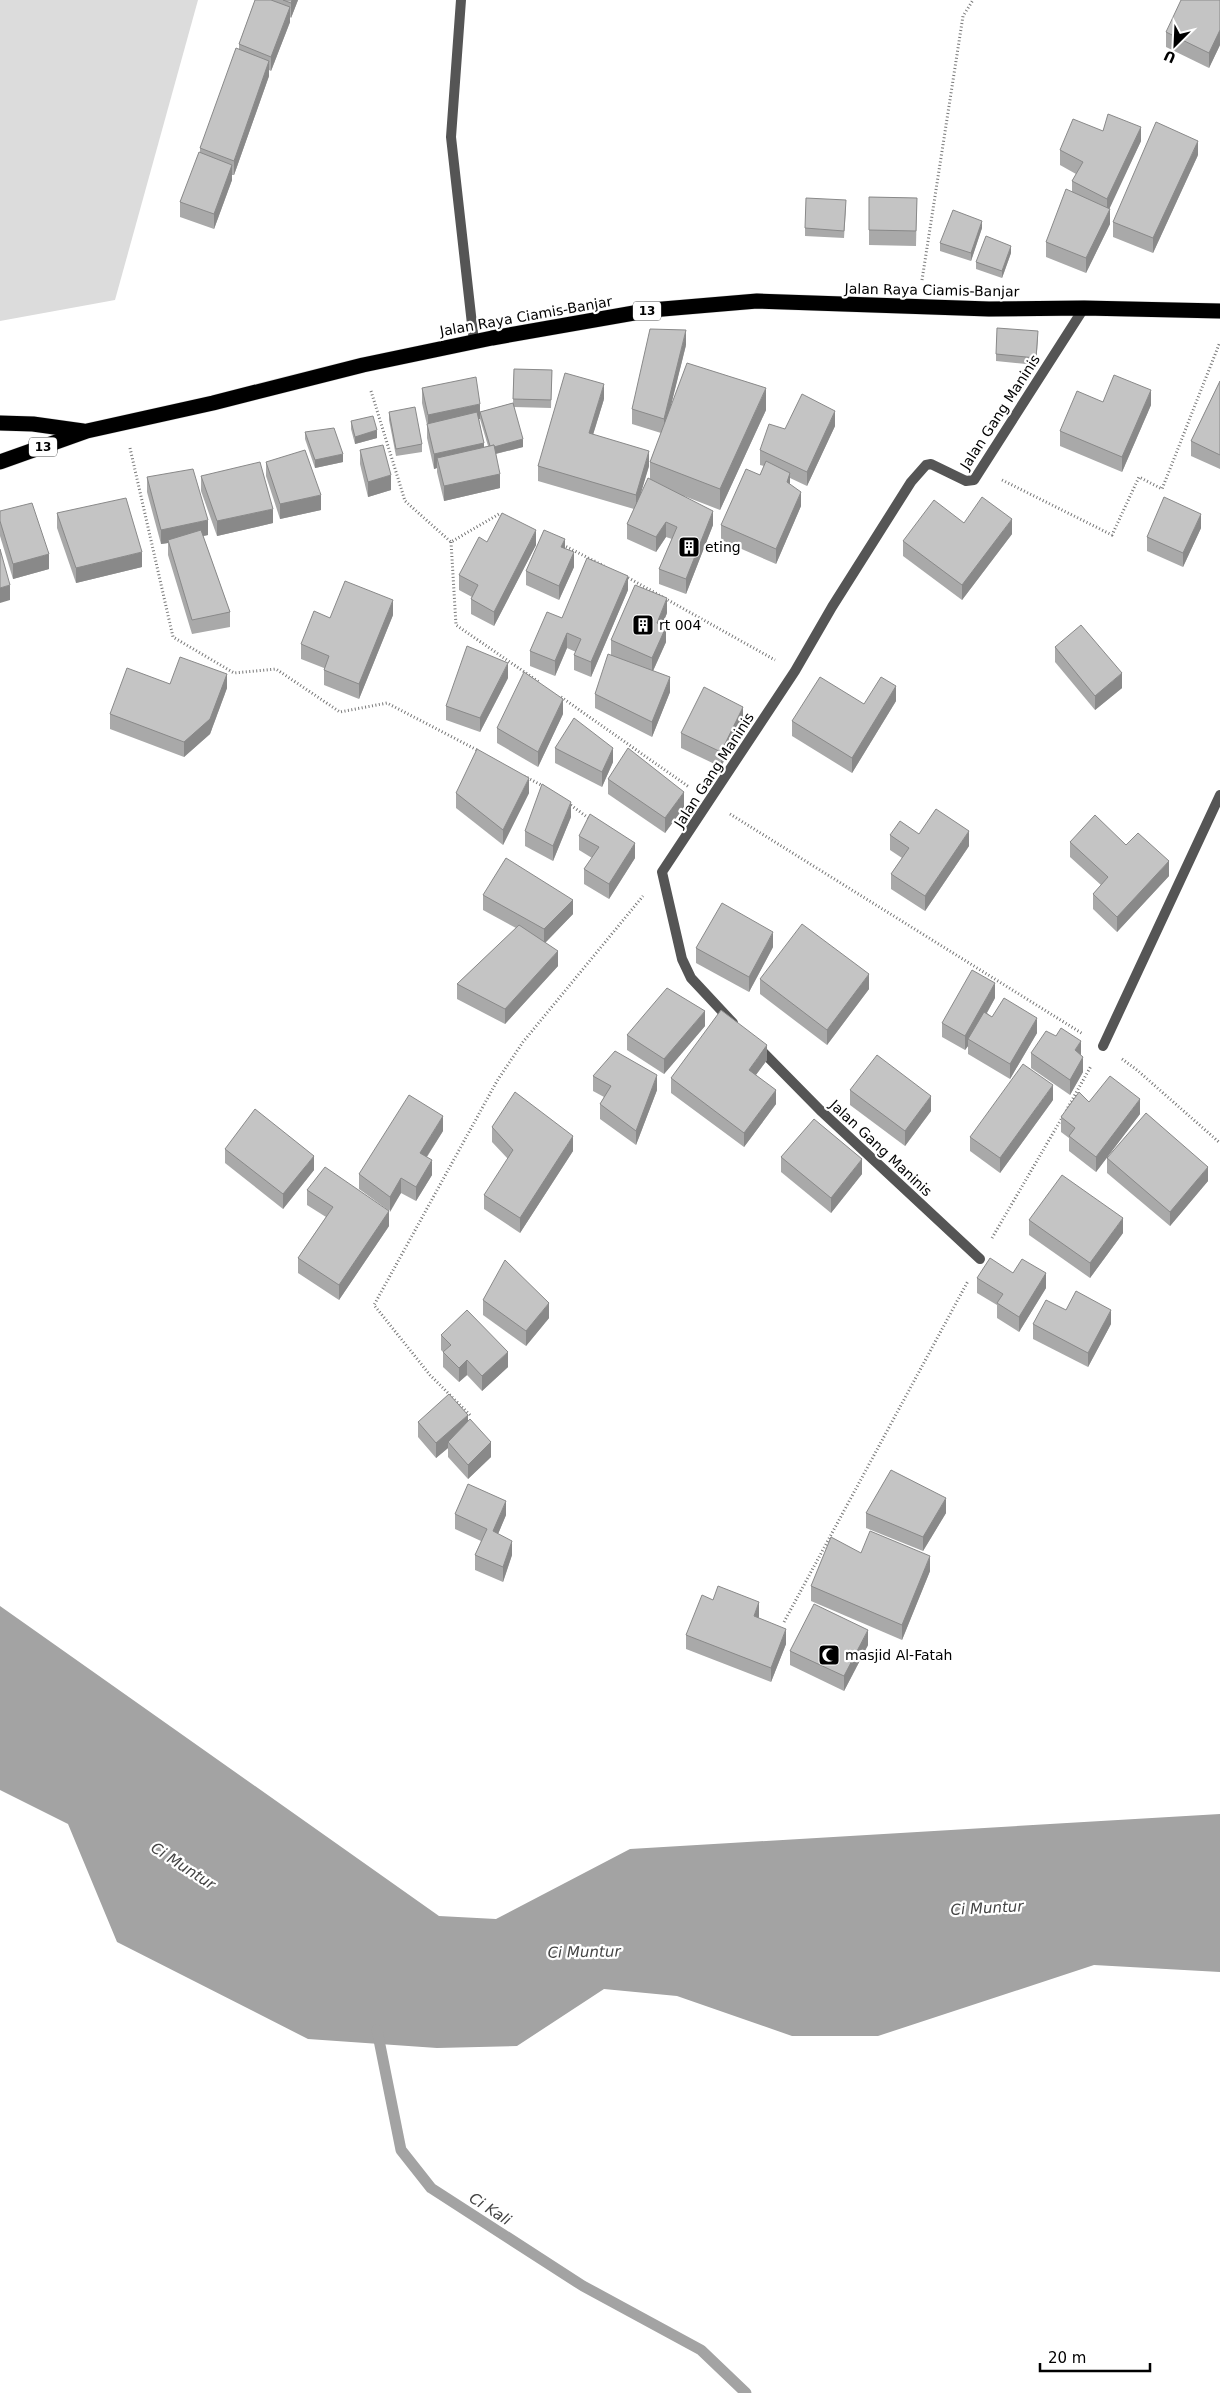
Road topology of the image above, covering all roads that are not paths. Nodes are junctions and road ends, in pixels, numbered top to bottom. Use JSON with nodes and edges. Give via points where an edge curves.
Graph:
{"nodes":[{"id":1,"x":461,"y":0,"type":"edge"},
{"id":2,"x":1084,"y":308,"type":"junction"},
{"id":3,"x":1220,"y":311,"type":"edge"},
{"id":4,"x":474,"y":342,"type":"junction"},
{"id":5,"x":0,"y":423,"type":"edge"},
{"id":6,"x":87,"y":431,"type":"junction"},
{"id":7,"x":0,"y":462,"type":"edge"},
{"id":8,"x":1220,"y":795,"type":"edge"},
{"id":9,"x":1103,"y":1046,"type":"road end"},
{"id":10,"x":980,"y":1259,"type":"road end"}],
"edges":[{"from":1,"to":4,"type":"street","via":[[451,137]]},
{"from":2,"to":3,"type":"highway","name":"Jalan Raya Ciamis-Banjar","number":"13"},
{"from":2,"to":4,"type":"highway","name":"Jalan Raya Ciamis-Banjar","number":"13","via":[[989,309],[747,302],[651,310]]},
{"from":2,"to":10,"type":"street","name":"Jalan Gang Maninis","via":[[981,470],[970,482],[931,464],[922,468],[911,482],[795,671],[662,872],[682,959],[691,978],[820,1110]]},
{"from":4,"to":6,"type":"highway","name":"Jalan Raya Ciamis-Banjar","number":"13"},
{"from":5,"to":6,"type":"highway","number":"13"},
{"from":6,"to":7,"type":"highway","number":"13"},
{"from":8,"to":9,"type":"street"}]}
